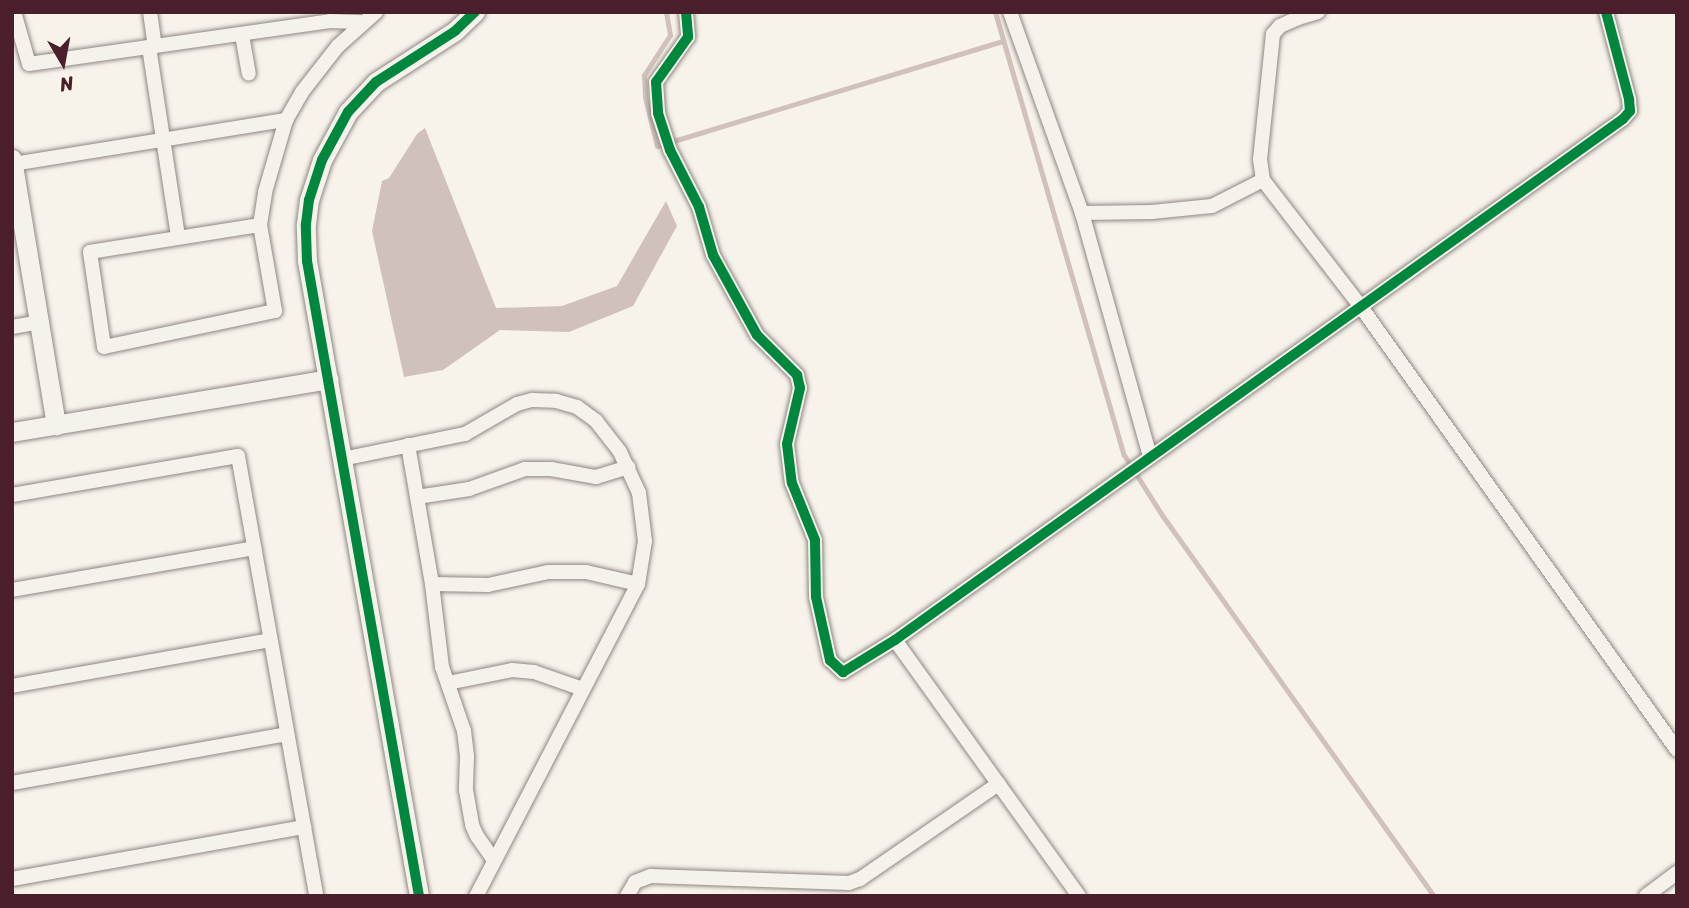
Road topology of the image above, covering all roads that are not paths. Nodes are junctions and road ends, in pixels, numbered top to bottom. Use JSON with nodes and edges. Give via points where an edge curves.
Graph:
{"nodes":[{"id":1,"x":14,"y":12,"type":"edge"},
{"id":2,"x":150,"y":12,"type":"edge"},
{"id":3,"x":376,"y":12,"type":"edge"},
{"id":4,"x":475,"y":12,"type":"edge"},
{"id":5,"x":687,"y":12,"type":"edge"},
{"id":6,"x":1010,"y":12,"type":"edge"},
{"id":7,"x":1318,"y":12,"type":"edge"},
{"id":8,"x":1606,"y":12,"type":"edge"},
{"id":9,"x":364,"y":22,"type":"junction"},
{"id":10,"x":242,"y":35,"type":"junction"},
{"id":11,"x":152,"y":47,"type":"junction"},
{"id":12,"x":249,"y":73,"type":"dead end"},
{"id":13,"x":285,"y":120,"type":"junction"},
{"id":14,"x":163,"y":141,"type":"junction"},
{"id":15,"x":13,"y":162,"type":"edge"},
{"id":16,"x":1263,"y":180,"type":"junction"},
{"id":17,"x":1083,"y":213,"type":"junction"},
{"id":18,"x":260,"y":225,"type":"junction"},
{"id":19,"x":177,"y":237,"type":"junction"},
{"id":20,"x":1360,"y":307,"type":"junction"},
{"id":21,"x":40,"y":323,"type":"junction"},
{"id":22,"x":12,"y":327,"type":"edge"},
{"id":23,"x":328,"y":379,"type":"junction"},
{"id":24,"x":57,"y":425,"type":"junction"},
{"id":25,"x":12,"y":432,"type":"edge"},
{"id":26,"x":408,"y":445,"type":"junction"},
{"id":27,"x":342,"y":459,"type":"junction"},
{"id":28,"x":1145,"y":461,"type":"junction"},
{"id":29,"x":628,"y":467,"type":"junction"},
{"id":30,"x":12,"y":495,"type":"edge"},
{"id":31,"x":417,"y":497,"type":"junction"},
{"id":32,"x":254,"y":548,"type":"junction"},
{"id":33,"x":432,"y":584,"type":"junction"},
{"id":34,"x":638,"y":584,"type":"junction"},
{"id":35,"x":12,"y":590,"type":"edge"},
{"id":36,"x":270,"y":640,"type":"junction"},
{"id":37,"x":895,"y":640,"type":"junction"},
{"id":38,"x":448,"y":683,"type":"junction"},
{"id":39,"x":12,"y":686,"type":"edge"},
{"id":40,"x":583,"y":689,"type":"junction"},
{"id":41,"x":287,"y":734,"type":"junction"},
{"id":42,"x":1677,"y":750,"type":"edge"},
{"id":43,"x":12,"y":783,"type":"edge"},
{"id":44,"x":998,"y":783,"type":"junction"},
{"id":45,"x":304,"y":827,"type":"junction"},
{"id":46,"x":494,"y":860,"type":"junction"},
{"id":47,"x":1677,"y":873,"type":"edge"},
{"id":48,"x":12,"y":879,"type":"edge"},
{"id":49,"x":316,"y":896,"type":"edge"},
{"id":50,"x":419,"y":896,"type":"edge"},
{"id":51,"x":477,"y":896,"type":"edge"},
{"id":52,"x":627,"y":896,"type":"edge"},
{"id":53,"x":1079,"y":896,"type":"edge"},
{"id":54,"x":1646,"y":896,"type":"edge"}],
"edges":[{"from":1,"to":11,"type":"street","via":[[29,64]]},
{"from":2,"to":11,"type":"street"},
{"from":3,"to":9,"type":"street"},
{"from":4,"to":23,"type":"street","via":[[455,31],[376,82],[340,123],[322,160],[309,200],[306,245]]},
{"from":5,"to":37,"type":"street","via":[[688,37],[656,82],[658,113],[670,150],[699,207],[713,255],[757,335],[797,375],[800,388],[787,444],[792,483],[816,540],[816,597],[830,660],[843,672]]},
{"from":6,"to":17,"type":"street"},
{"from":7,"to":16,"type":"street","via":[[1289,22],[1273,34],[1260,159]]},
{"from":8,"to":20,"type":"street","via":[[1630,111]]},
{"from":9,"to":10,"type":"street","via":[[330,21]]},
{"from":9,"to":13,"type":"street","via":[[319,70]]},
{"from":10,"to":11,"type":"street"},
{"from":10,"to":12,"type":"street"},
{"from":11,"to":14,"type":"street"},
{"from":13,"to":14,"type":"street"},
{"from":13,"to":18,"type":"street"},
{"from":14,"to":15,"type":"street"},
{"from":14,"to":19,"type":"street"},
{"from":15,"to":21,"type":"street"},
{"from":16,"to":17,"type":"street","via":[[1212,206]]},
{"from":16,"to":20,"type":"street"},
{"from":17,"to":28,"type":"street"},
{"from":18,"to":19,"type":"street"},
{"from":18,"to":19,"type":"street","via":[[275,312],[104,347],[90,252]]},
{"from":20,"to":28,"type":"street"},
{"from":20,"to":42,"type":"street"},
{"from":21,"to":22,"type":"street"},
{"from":21,"to":24,"type":"street"},
{"from":23,"to":24,"type":"street"},
{"from":23,"to":27,"type":"street"},
{"from":24,"to":25,"type":"street"},
{"from":26,"to":27,"type":"street"},
{"from":26,"to":29,"type":"street","via":[[465,434],[517,404],[556,401],[577,407],[596,421]]},
{"from":26,"to":31,"type":"street"},
{"from":27,"to":50,"type":"street"},
{"from":28,"to":37,"type":"street"},
{"from":29,"to":31,"type":"street","via":[[596,477],[525,469],[469,489]]},
{"from":29,"to":34,"type":"street","via":[[643,519],[644,561]]},
{"from":30,"to":32,"type":"street","via":[[238,456]]},
{"from":31,"to":33,"type":"street"},
{"from":32,"to":35,"type":"street"},
{"from":32,"to":36,"type":"street"},
{"from":33,"to":34,"type":"street","via":[[488,585],[548,572],[586,572]]},
{"from":33,"to":38,"type":"street"},
{"from":34,"to":40,"type":"street"},
{"from":36,"to":39,"type":"street"},
{"from":36,"to":41,"type":"street"},
{"from":37,"to":44,"type":"street"},
{"from":38,"to":40,"type":"street","via":[[512,670],[534,672]]},
{"from":38,"to":46,"type":"street","via":[[464,731],[473,829]]},
{"from":40,"to":46,"type":"street"},
{"from":41,"to":43,"type":"street"},
{"from":41,"to":45,"type":"street"},
{"from":44,"to":52,"type":"street","via":[[849,883],[651,876],[635,882]]},
{"from":44,"to":53,"type":"street"},
{"from":45,"to":48,"type":"street"},
{"from":45,"to":49,"type":"street"},
{"from":46,"to":51,"type":"street"},
{"from":47,"to":54,"type":"street"}]}
